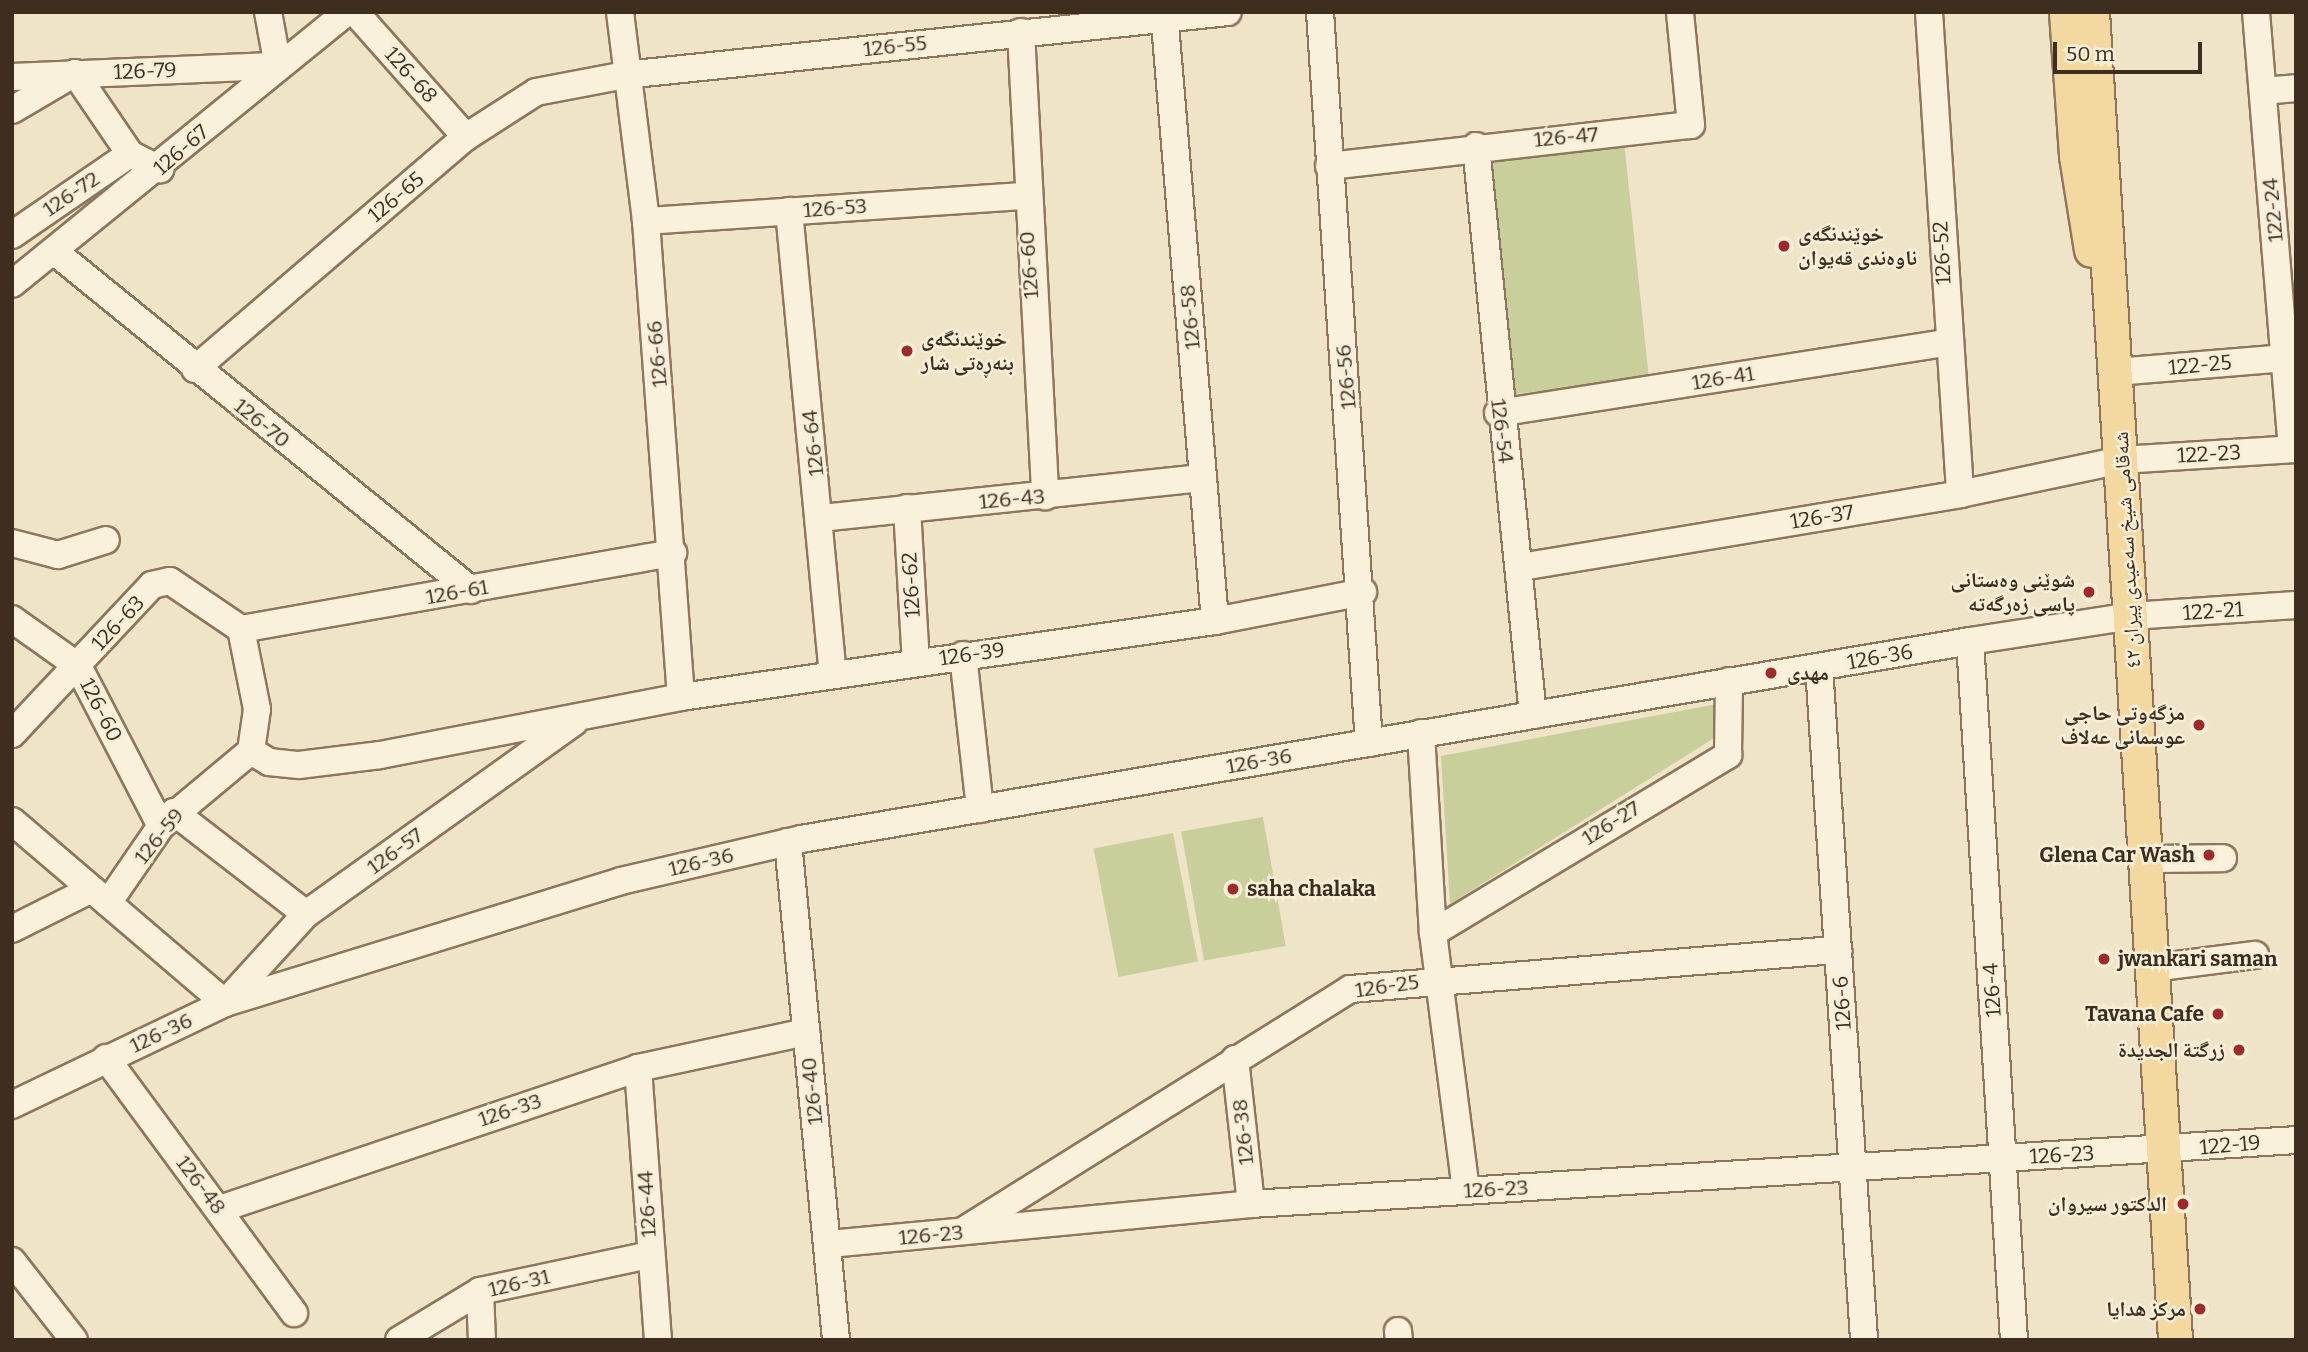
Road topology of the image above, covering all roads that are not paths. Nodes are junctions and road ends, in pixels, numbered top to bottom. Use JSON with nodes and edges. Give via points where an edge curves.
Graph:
{"nodes":[{"id":1,"x":268,"y":12,"type":"edge"},
{"id":2,"x":347,"y":12,"type":"edge"},
{"id":3,"x":355,"y":12,"type":"edge"},
{"id":4,"x":620,"y":12,"type":"edge"},
{"id":5,"x":1228,"y":12,"type":"edge"},
{"id":6,"x":1320,"y":12,"type":"edge"},
{"id":7,"x":1680,"y":12,"type":"edge"},
{"id":8,"x":1929,"y":12,"type":"edge"},
{"id":9,"x":2066,"y":12,"type":"edge"},
{"id":10,"x":2081,"y":12,"type":"edge"},
{"id":11,"x":2092,"y":12,"type":"edge"},
{"id":12,"x":2107,"y":12,"type":"edge"},
{"id":13,"x":2256,"y":12,"type":"edge"},
{"id":14,"x":1165,"y":16,"type":"edge"},
{"id":15,"x":1021,"y":32,"type":"junction"},
{"id":16,"x":278,"y":66,"type":"junction"},
{"id":17,"x":75,"y":73,"type":"junction"},
{"id":18,"x":625,"y":75,"type":"junction"},
{"id":19,"x":12,"y":77,"type":"edge"},
{"id":20,"x":2296,"y":88,"type":"edge"},
{"id":21,"x":2263,"y":91,"type":"junction"},
{"id":22,"x":12,"y":110,"type":"edge"},
{"id":23,"x":466,"y":137,"type":"junction"},
{"id":24,"x":1476,"y":146,"type":"junction"},
{"id":25,"x":130,"y":154,"type":"junction"},
{"id":26,"x":1329,"y":166,"type":"junction"},
{"id":27,"x":160,"y":169,"type":"junction"},
{"id":28,"x":1025,"y":196,"type":"junction"},
{"id":29,"x":789,"y":211,"type":"junction"},
{"id":30,"x":646,"y":221,"type":"junction"},
{"id":31,"x":12,"y":235,"type":"edge"},
{"id":32,"x":55,"y":252,"type":"junction"},
{"id":33,"x":2105,"y":277,"type":"junction"},
{"id":34,"x":12,"y":284,"type":"edge"},
{"id":35,"x":2289,"y":320,"type":"edge"},
{"id":36,"x":1947,"y":343,"type":"junction"},
{"id":37,"x":2285,"y":358,"type":"junction"},
{"id":38,"x":195,"y":369,"type":"junction"},
{"id":39,"x":2116,"y":372,"type":"junction"},
{"id":40,"x":1498,"y":413,"type":"junction"},
{"id":41,"x":2294,"y":449,"type":"edge"},
{"id":42,"x":2114,"y":462,"type":"junction"},
{"id":43,"x":1203,"y":478,"type":"junction"},
{"id":44,"x":1960,"y":494,"type":"junction"},
{"id":45,"x":1045,"y":496,"type":"junction"},
{"id":46,"x":907,"y":508,"type":"junction"},
{"id":47,"x":821,"y":518,"type":"junction"},
{"id":48,"x":106,"y":540,"type":"dead end"},
{"id":49,"x":12,"y":543,"type":"edge"},
{"id":50,"x":673,"y":554,"type":"junction"},
{"id":51,"x":1521,"y":567,"type":"junction"},
{"id":52,"x":471,"y":590,"type":"junction"},
{"id":53,"x":1363,"y":592,"type":"junction"},
{"id":54,"x":2296,"y":605,"type":"edge"},
{"id":55,"x":2123,"y":618,"type":"junction"},
{"id":56,"x":12,"y":619,"type":"edge"},
{"id":57,"x":1216,"y":621,"type":"junction"},
{"id":58,"x":241,"y":629,"type":"junction"},
{"id":59,"x":1970,"y":641,"type":"junction"},
{"id":60,"x":963,"y":655,"type":"junction"},
{"id":61,"x":916,"y":662,"type":"junction"},
{"id":62,"x":78,"y":666,"type":"junction"},
{"id":63,"x":1819,"y":667,"type":"junction"},
{"id":64,"x":833,"y":674,"type":"junction"},
{"id":65,"x":1729,"y":681,"type":"junction"},
{"id":66,"x":681,"y":697,"type":"junction"},
{"id":67,"x":1533,"y":715,"type":"junction"},
{"id":68,"x":582,"y":717,"type":"junction"},
{"id":69,"x":1421,"y":733,"type":"junction"},
{"id":70,"x":12,"y":734,"type":"edge"},
{"id":71,"x":1369,"y":743,"type":"junction"},
{"id":72,"x":251,"y":751,"type":"junction"},
{"id":73,"x":980,"y":809,"type":"junction"},
{"id":74,"x":167,"y":819,"type":"junction"},
{"id":75,"x":12,"y":821,"type":"edge"},
{"id":76,"x":788,"y":842,"type":"junction"},
{"id":77,"x":2223,"y":858,"type":"dead end"},
{"id":78,"x":2146,"y":859,"type":"junction"},
{"id":79,"x":100,"y":896,"type":"junction"},
{"id":80,"x":306,"y":915,"type":"junction"},
{"id":81,"x":12,"y":929,"type":"edge"},
{"id":82,"x":1433,"y":933,"type":"junction"},
{"id":83,"x":1838,"y":950,"type":"junction"},
{"id":84,"x":2255,"y":955,"type":"dead end"},
{"id":85,"x":2152,"y":968,"type":"junction"},
{"id":86,"x":1438,"y":979,"type":"junction"},
{"id":87,"x":225,"y":1003,"type":"junction"},
{"id":88,"x":806,"y":1032,"type":"junction"},
{"id":89,"x":106,"y":1058,"type":"junction"},
{"id":90,"x":1236,"y":1059,"type":"junction"},
{"id":91,"x":638,"y":1068,"type":"junction"},
{"id":92,"x":12,"y":1105,"type":"edge"},
{"id":93,"x":2296,"y":1140,"type":"edge"},
{"id":94,"x":2155,"y":1151,"type":"junction"},
{"id":95,"x":2003,"y":1158,"type":"junction"},
{"id":96,"x":1853,"y":1167,"type":"junction"},
{"id":97,"x":1466,"y":1190,"type":"junction"},
{"id":98,"x":1251,"y":1204,"type":"junction"},
{"id":99,"x":220,"y":1209,"type":"junction"},
{"id":100,"x":961,"y":1232,"type":"junction"},
{"id":101,"x":829,"y":1244,"type":"junction"},
{"id":102,"x":650,"y":1255,"type":"junction"},
{"id":103,"x":12,"y":1261,"type":"edge"},
{"id":104,"x":480,"y":1292,"type":"junction"},
{"id":105,"x":294,"y":1313,"type":"dead end"},
{"id":106,"x":74,"y":1340,"type":"edge"},
{"id":107,"x":399,"y":1340,"type":"edge"},
{"id":108,"x":482,"y":1340,"type":"edge"},
{"id":109,"x":658,"y":1340,"type":"edge"},
{"id":110,"x":836,"y":1340,"type":"edge"},
{"id":111,"x":1864,"y":1340,"type":"edge"},
{"id":112,"x":2014,"y":1340,"type":"edge"},
{"id":113,"x":2156,"y":1340,"type":"edge"},
{"id":114,"x":2175,"y":1340,"type":"edge"}],
"edges":[{"from":1,"to":16,"type":"street"},
{"from":2,"to":16,"type":"street","name":"126-67"},
{"from":3,"to":23,"type":"street","name":"126-68"},
{"from":4,"to":18,"type":"street","name":"126-66"},
{"from":5,"to":14,"type":"street","name":"126-55"},
{"from":6,"to":26,"type":"street","name":"126-56"},
{"from":7,"to":24,"type":"street","name":"126-47","via":[[1691,125]]},
{"from":8,"to":36,"type":"street","name":"126-52"},
{"from":9,"to":33,"type":"main road","via":[[2080,194]]},
{"from":10,"to":33,"type":"main road","name":"شەقامی شیخ سەعیدی پیران ٤٢"},
{"from":11,"to":33,"type":"main road","name":"شەقامی شیخ سەعیدی پیران ٤٢"},
{"from":12,"to":33,"type":"main road","via":[[2116,181]]},
{"from":13,"to":21,"type":"street","name":"122-24"},
{"from":14,"to":15,"type":"street","name":"126-55"},
{"from":14,"to":43,"type":"street","name":"126-58"},
{"from":15,"to":18,"type":"street","name":"126-55"},
{"from":15,"to":28,"type":"street","name":"126-60"},
{"from":16,"to":17,"type":"street","name":"126-79"},
{"from":16,"to":27,"type":"street","name":"126-67"},
{"from":17,"to":19,"type":"street","name":"126-79"},
{"from":17,"to":22,"type":"street"},
{"from":17,"to":25,"type":"street"},
{"from":18,"to":23,"type":"street","name":"126-65","via":[[536,92]]},
{"from":18,"to":30,"type":"street","name":"126-66"},
{"from":20,"to":21,"type":"street"},
{"from":21,"to":35,"type":"street","name":"122-24"},
{"from":23,"to":38,"type":"street","name":"126-65"},
{"from":24,"to":26,"type":"street","name":"126-47"},
{"from":24,"to":40,"type":"street","name":"126-54"},
{"from":25,"to":27,"type":"street"},
{"from":25,"to":31,"type":"street","name":"126-72"},
{"from":26,"to":53,"type":"street","name":"126-56"},
{"from":27,"to":32,"type":"street","name":"126-67"},
{"from":28,"to":29,"type":"street","name":"126-53"},
{"from":28,"to":45,"type":"street","name":"126-60"},
{"from":29,"to":30,"type":"street","name":"126-53"},
{"from":29,"to":47,"type":"street","name":"126-64"},
{"from":30,"to":50,"type":"street","name":"126-66"},
{"from":32,"to":34,"type":"street","name":"126-67"},
{"from":32,"to":38,"type":"street","name":"126-70"},
{"from":33,"to":39,"type":"main road","name":"شەقامی شیخ سەعیدی پیران ٤٢"},
{"from":33,"to":42,"type":"main road","name":"شەقامی شیخ سەعیدی پیران ٤٢"},
{"from":35,"to":37,"type":"street","name":"122-24"},
{"from":36,"to":40,"type":"street","name":"126-41"},
{"from":36,"to":44,"type":"street","name":"126-52"},
{"from":37,"to":39,"type":"street","name":"122-25"},
{"from":37,"to":41,"type":"street","name":"122-24"},
{"from":38,"to":52,"type":"street","name":"126-70"},
{"from":39,"to":42,"type":"main road","name":"شەقامی شیخ سەعیدی پیران ٤٢"},
{"from":40,"to":51,"type":"street","name":"126-54"},
{"from":41,"to":42,"type":"street","name":"122-23"},
{"from":42,"to":44,"type":"street","name":"126-37"},
{"from":42,"to":55,"type":"main road","name":"شەقامی شیخ سەعیدی پیران ٤٢"},
{"from":43,"to":45,"type":"street","name":"126-43"},
{"from":43,"to":57,"type":"street","name":"126-58"},
{"from":44,"to":51,"type":"street","name":"126-37"},
{"from":45,"to":46,"type":"street","name":"126-43"},
{"from":46,"to":47,"type":"street","name":"126-43"},
{"from":46,"to":61,"type":"street","name":"126-62"},
{"from":47,"to":64,"type":"street","name":"126-64"},
{"from":48,"to":49,"type":"street","via":[[58,555]]},
{"from":50,"to":52,"type":"street","name":"126-61"},
{"from":50,"to":66,"type":"street","name":"126-66"},
{"from":51,"to":67,"type":"street","name":"126-54"},
{"from":52,"to":58,"type":"street","name":"126-61"},
{"from":53,"to":57,"type":"street","name":"126-39"},
{"from":53,"to":71,"type":"street","name":"126-56"},
{"from":54,"to":55,"type":"street","name":"122-21"},
{"from":55,"to":59,"type":"street","name":"126-36"},
{"from":55,"to":78,"type":"main road","name":"شەقامی شیخ سەعیدی پیران ٤٢"},
{"from":55,"to":94,"type":"main road","name":"شەقامی شیخ سەعیدی پیران ٤٢"},
{"from":56,"to":62,"type":"street","name":"126-60"},
{"from":57,"to":60,"type":"street","name":"126-39"},
{"from":58,"to":62,"type":"street","name":"126-63","via":[[170,581],[152,585]]},
{"from":58,"to":72,"type":"street","via":[[257,709]]},
{"from":59,"to":63,"type":"street","name":"126-36"},
{"from":59,"to":95,"type":"street","name":"126-4"},
{"from":60,"to":61,"type":"street","name":"126-39"},
{"from":60,"to":73,"type":"street"},
{"from":61,"to":64,"type":"street","name":"126-39"},
{"from":62,"to":70,"type":"street","name":"126-63"},
{"from":62,"to":74,"type":"street","name":"126-60"},
{"from":63,"to":65,"type":"street","name":"126-36"},
{"from":63,"to":83,"type":"street","name":"126-6"},
{"from":64,"to":66,"type":"street","name":"126-39"},
{"from":65,"to":67,"type":"street","name":"126-36"},
{"from":65,"to":82,"type":"street","name":"126-27","via":[[1728,755]]},
{"from":66,"to":68,"type":"street","name":"126-39"},
{"from":67,"to":69,"type":"street","name":"126-36"},
{"from":68,"to":72,"type":"street","name":"126-39","via":[[299,765],[269,762]]},
{"from":68,"to":80,"type":"street","name":"126-57"},
{"from":69,"to":71,"type":"street","name":"126-36"},
{"from":69,"to":82,"type":"street"},
{"from":71,"to":73,"type":"street","name":"126-36"},
{"from":72,"to":74,"type":"street","name":"126-59"},
{"from":73,"to":76,"type":"street","name":"126-36"},
{"from":74,"to":79,"type":"street","name":"126-59"},
{"from":74,"to":80,"type":"street"},
{"from":75,"to":79,"type":"street"},
{"from":76,"to":87,"type":"street","name":"126-36","via":[[621,881]]},
{"from":76,"to":88,"type":"street","name":"126-40"},
{"from":77,"to":78,"type":"street"},
{"from":78,"to":85,"type":"main road","name":"شەقامی شیخ سەعیدی پیران ٤٢"},
{"from":79,"to":81,"type":"street"},
{"from":79,"to":87,"type":"street"},
{"from":80,"to":87,"type":"street","name":"126-57"},
{"from":82,"to":86,"type":"street"},
{"from":83,"to":86,"type":"street","name":"126-25"},
{"from":83,"to":96,"type":"street","name":"126-6"},
{"from":84,"to":85,"type":"street"},
{"from":85,"to":94,"type":"main road","name":"شەقامی شیخ سەعیدی پیران ٤٢"},
{"from":86,"to":90,"type":"street","name":"126-25","via":[[1350,989]]},
{"from":86,"to":97,"type":"street"},
{"from":87,"to":89,"type":"street","name":"126-36"},
{"from":88,"to":91,"type":"street","name":"126-33"},
{"from":88,"to":101,"type":"street","name":"126-40"},
{"from":89,"to":92,"type":"street","name":"126-36"},
{"from":89,"to":99,"type":"street","name":"126-48"},
{"from":90,"to":98,"type":"street","name":"126-38"},
{"from":90,"to":100,"type":"street","name":"126-25"},
{"from":91,"to":99,"type":"street","name":"126-33"},
{"from":91,"to":102,"type":"street","name":"126-44"},
{"from":93,"to":94,"type":"street","name":"122-19"},
{"from":94,"to":95,"type":"street","name":"126-23"},
{"from":94,"to":113,"type":"main road","name":"شەقامی شیخ سەعیدی پیران ٤٢"},
{"from":94,"to":114,"type":"main road","name":"شەقامی شیخ سەعیدی پیران ٤٢"},
{"from":95,"to":96,"type":"street","name":"126-23"},
{"from":95,"to":112,"type":"street","name":"126-4"},
{"from":96,"to":97,"type":"street","name":"126-23"},
{"from":96,"to":111,"type":"street","name":"126-6"},
{"from":97,"to":98,"type":"street","name":"126-23"},
{"from":98,"to":100,"type":"street","name":"126-23"},
{"from":99,"to":105,"type":"street","name":"126-48"},
{"from":100,"to":101,"type":"street","name":"126-23"},
{"from":101,"to":110,"type":"street","name":"126-40"},
{"from":102,"to":104,"type":"street","name":"126-31"},
{"from":102,"to":109,"type":"street","name":"126-44"},
{"from":103,"to":106,"type":"street"},
{"from":104,"to":107,"type":"street","name":"126-31"},
{"from":104,"to":108,"type":"street"}]}
